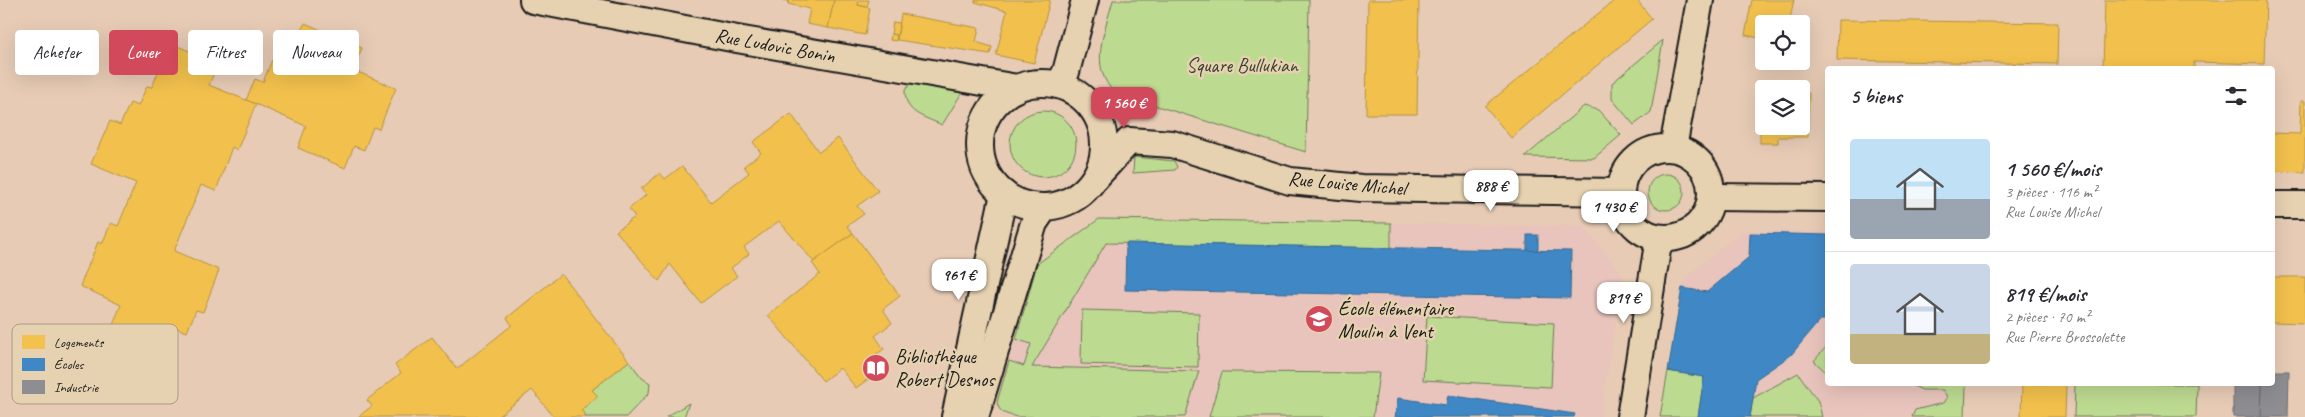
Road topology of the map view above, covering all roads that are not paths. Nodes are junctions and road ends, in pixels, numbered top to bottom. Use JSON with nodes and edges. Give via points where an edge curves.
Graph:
{"nodes":[{"id":1,"x":533,"y":0,"type":"edge"},
{"id":2,"x":1085,"y":0,"type":"edge"},
{"id":3,"x":1700,"y":0,"type":"edge"},
{"id":4,"x":1059,"y":85,"type":"junction"},
{"id":5,"x":1017,"y":88,"type":"junction"},
{"id":6,"x":1673,"y":148,"type":"junction"},
{"id":7,"x":1095,"y":178,"type":"junction"},
{"id":8,"x":1620,"y":192,"type":"junction"},
{"id":9,"x":1004,"y":194,"type":"junction"},
{"id":10,"x":1712,"y":197,"type":"junction"},
{"id":11,"x":1825,"y":198,"type":"edge"},
{"id":12,"x":2275,"y":205,"type":"edge"},
{"id":13,"x":2305,"y":205,"type":"edge"},
{"id":14,"x":1044,"y":207,"type":"junction"},
{"id":15,"x":1660,"y":238,"type":"junction"},
{"id":16,"x":955,"y":417,"type":"edge"},
{"id":17,"x":975,"y":417,"type":"edge"},
{"id":18,"x":1630,"y":417,"type":"edge"}],
"edges":[{"from":1,"to":5,"type":"street","name":"Rue Ludovic Bonin"},
{"from":2,"to":4,"type":"street","via":[[1066,72]]},
{"from":3,"to":6,"type":"street"},
{"from":4,"to":5,"type":"street","via":[[1038,83]]},
{"from":4,"to":7,"type":"street","via":[[1087,102],[1103,130],[1102,163]]},
{"from":5,"to":9,"type":"street","via":[[991,110],[981,136],[981,157],[989,177]]},
{"from":6,"to":8,"type":"street","via":[[1658,148],[1637,158],[1623,177]]},
{"from":6,"to":10,"type":"street","via":[[1689,153],[1702,165],[1710,180]]},
{"from":7,"to":8,"type":"street","name":"Rue Louise Michel","via":[[1129,141],[1172,144],[1290,181],[1360,188]]},
{"from":7,"to":14,"type":"street","via":[[1082,193],[1064,203]]},
{"from":8,"to":15,"type":"street","via":[[1623,209],[1632,223],[1644,233]]},
{"from":9,"to":14,"type":"street","via":[[1023,203]]},
{"from":9,"to":16,"type":"street"},
{"from":10,"to":11,"type":"street"},
{"from":10,"to":15,"type":"street","via":[[1703,220],[1694,229],[1684,235]]},
{"from":12,"to":13,"type":"street"},
{"from":14,"to":17,"type":"street","via":[[1034,223]]},
{"from":15,"to":18,"type":"street"}]}
